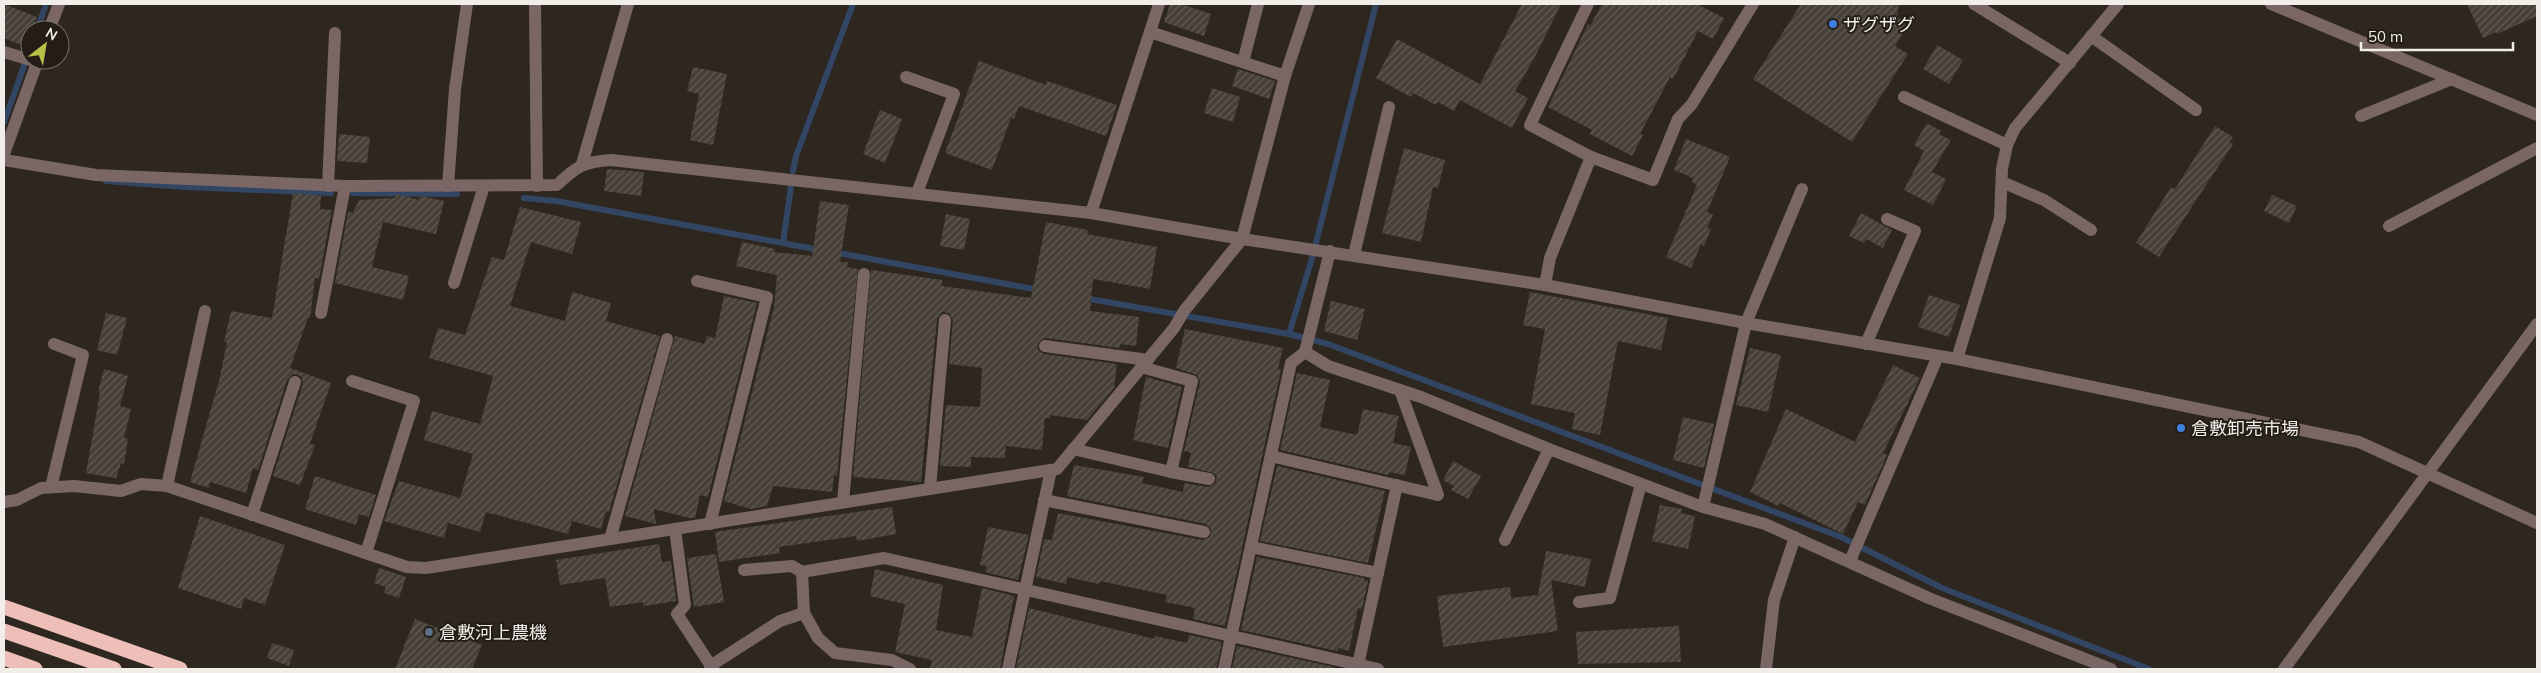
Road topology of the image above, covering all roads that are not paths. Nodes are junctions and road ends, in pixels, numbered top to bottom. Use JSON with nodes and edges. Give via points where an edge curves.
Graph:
{"nodes":[{"id":1,"x":59,"y":4,"type":"edge"},
{"id":2,"x":467,"y":4,"type":"edge"},
{"id":3,"x":535,"y":4,"type":"edge"},
{"id":4,"x":628,"y":4,"type":"edge"},
{"id":5,"x":1159,"y":4,"type":"edge"},
{"id":6,"x":1258,"y":4,"type":"edge"},
{"id":7,"x":1310,"y":4,"type":"edge"},
{"id":8,"x":1588,"y":4,"type":"edge"},
{"id":9,"x":1753,"y":4,"type":"edge"},
{"id":10,"x":1974,"y":4,"type":"edge"},
{"id":11,"x":2118,"y":4,"type":"edge"},
{"id":12,"x":2271,"y":4,"type":"edge"},
{"id":13,"x":53,"y":20,"type":"edge"},
{"id":14,"x":1150,"y":32,"type":"junction"},
{"id":15,"x":335,"y":33,"type":"dead end"},
{"id":16,"x":2091,"y":36,"type":"junction"},
{"id":17,"x":4,"y":52,"type":"edge"},
{"id":18,"x":20,"y":57,"type":"edge"},
{"id":19,"x":1243,"y":62,"type":"junction"},
{"id":20,"x":2070,"y":63,"type":"junction"},
{"id":21,"x":29,"y":70,"type":"edge"},
{"id":22,"x":1286,"y":76,"type":"junction"},
{"id":23,"x":906,"y":77,"type":"dead end"},
{"id":24,"x":2452,"y":79,"type":"junction"},
{"id":25,"x":1904,"y":97,"type":"dead end"},
{"id":26,"x":1389,"y":107,"type":"dead end"},
{"id":27,"x":2196,"y":110,"type":"dead end"},
{"id":28,"x":2537,"y":115,"type":"edge"},
{"id":29,"x":2361,"y":116,"type":"dead end"},
{"id":30,"x":2007,"y":145,"type":"junction"},
{"id":31,"x":2537,"y":148,"type":"edge"},
{"id":32,"x":4,"y":154,"type":"edge"},
{"id":33,"x":1591,"y":157,"type":"junction"},
{"id":34,"x":4,"y":160,"type":"edge"},
{"id":35,"x":582,"y":164,"type":"junction"},
{"id":36,"x":2002,"y":182,"type":"junction"},
{"id":37,"x":328,"y":186,"type":"junction"},
{"id":38,"x":345,"y":186,"type":"junction"},
{"id":39,"x":448,"y":186,"type":"junction"},
{"id":40,"x":484,"y":186,"type":"junction"},
{"id":41,"x":537,"y":186,"type":"junction"},
{"id":42,"x":1802,"y":189,"type":"dead end"},
{"id":43,"x":916,"y":194,"type":"junction"},
{"id":44,"x":1091,"y":213,"type":"junction"},
{"id":45,"x":1887,"y":219,"type":"dead end"},
{"id":46,"x":2389,"y":226,"type":"dead end"},
{"id":47,"x":2091,"y":230,"type":"dead end"},
{"id":48,"x":1242,"y":239,"type":"junction"},
{"id":49,"x":1319,"y":249,"type":"junction"},
{"id":50,"x":1354,"y":255,"type":"junction"},
{"id":51,"x":864,"y":274,"type":"dead end"},
{"id":52,"x":697,"y":281,"type":"dead end"},
{"id":53,"x":454,"y":283,"type":"dead end"},
{"id":54,"x":1545,"y":285,"type":"junction"},
{"id":55,"x":205,"y":311,"type":"dead end"},
{"id":56,"x":321,"y":313,"type":"dead end"},
{"id":57,"x":945,"y":320,"type":"dead end"},
{"id":58,"x":1746,"y":323,"type":"junction"},
{"id":59,"x":2537,"y":324,"type":"edge"},
{"id":60,"x":667,"y":339,"type":"dead end"},
{"id":61,"x":54,"y":344,"type":"dead end"},
{"id":62,"x":1866,"y":344,"type":"junction"},
{"id":63,"x":1045,"y":346,"type":"dead end"},
{"id":64,"x":1305,"y":352,"type":"junction"},
{"id":65,"x":1938,"y":356,"type":"junction"},
{"id":66,"x":1957,"y":360,"type":"junction"},
{"id":67,"x":1144,"y":363,"type":"junction"},
{"id":68,"x":352,"y":381,"type":"dead end"},
{"id":69,"x":295,"y":382,"type":"dead end"},
{"id":70,"x":1400,"y":390,"type":"junction"},
{"id":71,"x":1073,"y":449,"type":"junction"},
{"id":72,"x":1549,"y":449,"type":"junction"},
{"id":73,"x":1271,"y":456,"type":"junction"},
{"id":74,"x":1051,"y":470,"type":"junction"},
{"id":75,"x":1171,"y":472,"type":"junction"},
{"id":76,"x":2427,"y":472,"type":"junction"},
{"id":77,"x":1209,"y":479,"type":"dead end"},
{"id":78,"x":1641,"y":484,"type":"junction"},
{"id":79,"x":1396,"y":485,"type":"junction"},
{"id":80,"x":166,"y":486,"type":"junction"},
{"id":81,"x":51,"y":487,"type":"junction"},
{"id":82,"x":930,"y":488,"type":"junction"},
{"id":83,"x":1044,"y":500,"type":"junction"},
{"id":84,"x":4,"y":502,"type":"edge"},
{"id":85,"x":843,"y":502,"type":"junction"},
{"id":86,"x":1703,"y":507,"type":"junction"},
{"id":87,"x":252,"y":515,"type":"junction"},
{"id":88,"x":2537,"y":523,"type":"edge"},
{"id":89,"x":710,"y":524,"type":"junction"},
{"id":90,"x":675,"y":529,"type":"junction"},
{"id":91,"x":1204,"y":532,"type":"dead end"},
{"id":92,"x":1795,"y":537,"type":"junction"},
{"id":93,"x":610,"y":539,"type":"junction"},
{"id":94,"x":1505,"y":540,"type":"dead end"},
{"id":95,"x":1251,"y":547,"type":"junction"},
{"id":96,"x":366,"y":553,"type":"junction"},
{"id":97,"x":1850,"y":561,"type":"junction"},
{"id":98,"x":744,"y":570,"type":"dead end"},
{"id":99,"x":802,"y":572,"type":"junction"},
{"id":100,"x":1378,"y":573,"type":"junction"},
{"id":101,"x":1025,"y":590,"type":"junction"},
{"id":102,"x":1579,"y":602,"type":"dead end"},
{"id":103,"x":4,"y":607,"type":"edge"},
{"id":104,"x":804,"y":613,"type":"junction"},
{"id":105,"x":4,"y":631,"type":"edge"},
{"id":106,"x":1231,"y":637,"type":"junction"},
{"id":107,"x":4,"y":658,"type":"edge"},
{"id":108,"x":1358,"y":665,"type":"junction"},
{"id":109,"x":1344,"y":666,"type":"edge"},
{"id":110,"x":712,"y":668,"type":"edge"},
{"id":111,"x":35,"y":669,"type":"edge"},
{"id":112,"x":114,"y":669,"type":"edge"},
{"id":113,"x":180,"y":669,"type":"edge"},
{"id":114,"x":910,"y":669,"type":"edge"},
{"id":115,"x":1008,"y":669,"type":"edge"},
{"id":116,"x":1224,"y":669,"type":"edge"},
{"id":117,"x":1378,"y":669,"type":"edge"},
{"id":118,"x":1766,"y":669,"type":"edge"},
{"id":119,"x":2111,"y":669,"type":"edge"},
{"id":120,"x":2284,"y":669,"type":"edge"}],
"edges":[{"from":1,"to":13,"type":"street"},
{"from":2,"to":39,"type":"street","via":[[455,88]]},
{"from":3,"to":41,"type":"street"},
{"from":4,"to":35,"type":"street"},
{"from":5,"to":14,"type":"street"},
{"from":6,"to":19,"type":"street"},
{"from":7,"to":22,"type":"street"},
{"from":8,"to":33,"type":"street","via":[[1530,124]]},
{"from":9,"to":33,"type":"street","via":[[1692,104],[1678,119],[1653,180]]},
{"from":10,"to":20,"type":"street"},
{"from":11,"to":16,"type":"street"},
{"from":12,"to":24,"type":"street"},
{"from":14,"to":19,"type":"street"},
{"from":14,"to":44,"type":"street"},
{"from":15,"to":37,"type":"street"},
{"from":16,"to":20,"type":"street"},
{"from":16,"to":27,"type":"street"},
{"from":17,"to":18,"type":"street"},
{"from":19,"to":22,"type":"street"},
{"from":20,"to":30,"type":"street","via":[[2015,128]]},
{"from":21,"to":32,"type":"street"},
{"from":22,"to":48,"type":"street"},
{"from":23,"to":43,"type":"street","via":[[954,94]]},
{"from":24,"to":28,"type":"street"},
{"from":24,"to":29,"type":"street"},
{"from":25,"to":30,"type":"street"},
{"from":26,"to":50,"type":"street"},
{"from":30,"to":36,"type":"street"},
{"from":31,"to":46,"type":"street"},
{"from":33,"to":54,"type":"street","via":[[1550,258]]},
{"from":34,"to":37,"type":"street","via":[[96,176]]},
{"from":35,"to":41,"type":"street","via":[[557,184]]},
{"from":35,"to":43,"type":"street","via":[[611,160]]},
{"from":36,"to":47,"type":"street","via":[[2044,200]]},
{"from":36,"to":66,"type":"street","via":[[2000,218]]},
{"from":37,"to":38,"type":"street"},
{"from":38,"to":39,"type":"street"},
{"from":38,"to":56,"type":"street"},
{"from":39,"to":40,"type":"street"},
{"from":40,"to":41,"type":"street"},
{"from":40,"to":53,"type":"street"},
{"from":42,"to":58,"type":"street"},
{"from":43,"to":44,"type":"street"},
{"from":44,"to":48,"type":"street"},
{"from":45,"to":62,"type":"street","via":[[1915,231]]},
{"from":48,"to":49,"type":"street"},
{"from":48,"to":67,"type":"street"},
{"from":49,"to":50,"type":"street"},
{"from":49,"to":64,"type":"street"},
{"from":50,"to":54,"type":"street"},
{"from":51,"to":85,"type":"street"},
{"from":52,"to":89,"type":"street","via":[[767,297]]},
{"from":54,"to":58,"type":"street"},
{"from":55,"to":80,"type":"street"},
{"from":57,"to":82,"type":"street"},
{"from":58,"to":62,"type":"street"},
{"from":58,"to":86,"type":"street"},
{"from":59,"to":76,"type":"street"},
{"from":60,"to":93,"type":"street"},
{"from":61,"to":81,"type":"street","via":[[83,355]]},
{"from":62,"to":65,"type":"street"},
{"from":63,"to":67,"type":"street"},
{"from":64,"to":70,"type":"street","via":[[1328,366]]},
{"from":64,"to":73,"type":"street","via":[[1291,363]]},
{"from":65,"to":66,"type":"street"},
{"from":65,"to":97,"type":"street"},
{"from":66,"to":76,"type":"street","via":[[2359,442]]},
{"from":67,"to":71,"type":"street"},
{"from":67,"to":75,"type":"street","via":[[1192,381]]},
{"from":68,"to":96,"type":"street","via":[[414,401]]},
{"from":69,"to":87,"type":"street"},
{"from":70,"to":72,"type":"street"},
{"from":70,"to":79,"type":"street","via":[[1438,495]]},
{"from":71,"to":74,"type":"street","via":[[1057,469]]},
{"from":71,"to":75,"type":"street"},
{"from":72,"to":78,"type":"street"},
{"from":72,"to":94,"type":"street"},
{"from":73,"to":79,"type":"street"},
{"from":73,"to":95,"type":"street"},
{"from":74,"to":82,"type":"street"},
{"from":74,"to":83,"type":"street"},
{"from":75,"to":77,"type":"street"},
{"from":76,"to":88,"type":"street"},
{"from":76,"to":120,"type":"street"},
{"from":78,"to":86,"type":"street"},
{"from":78,"to":102,"type":"street","via":[[1610,598]]},
{"from":79,"to":100,"type":"street"},
{"from":80,"to":81,"type":"street","via":[[141,484],[121,491],[92,486]]},
{"from":80,"to":87,"type":"street"},
{"from":81,"to":84,"type":"street"},
{"from":82,"to":85,"type":"street"},
{"from":83,"to":91,"type":"street"},
{"from":83,"to":101,"type":"street"},
{"from":85,"to":89,"type":"street"},
{"from":86,"to":92,"type":"street","via":[[1765,524]]},
{"from":87,"to":96,"type":"street"},
{"from":89,"to":90,"type":"street"},
{"from":90,"to":93,"type":"street"},
{"from":90,"to":110,"type":"street","via":[[685,604],[677,614]]},
{"from":92,"to":97,"type":"street"},
{"from":92,"to":118,"type":"street","via":[[1774,600]]},
{"from":93,"to":96,"type":"street","via":[[426,568],[406,567]]},
{"from":95,"to":100,"type":"street"},
{"from":95,"to":106,"type":"street"},
{"from":97,"to":119,"type":"street","via":[[1932,598]]},
{"from":98,"to":99,"type":"street","via":[[792,566]]},
{"from":99,"to":101,"type":"street","via":[[884,558]]},
{"from":99,"to":104,"type":"street"},
{"from":100,"to":108,"type":"street"},
{"from":101,"to":106,"type":"street"},
{"from":101,"to":115,"type":"street"},
{"from":103,"to":113,"type":"highway"},
{"from":104,"to":110,"type":"street","via":[[780,621]]},
{"from":104,"to":114,"type":"street","via":[[818,638],[835,653],[892,660]]},
{"from":105,"to":112,"type":"highway"},
{"from":106,"to":109,"type":"street"},
{"from":106,"to":116,"type":"street"},
{"from":107,"to":111,"type":"highway"},
{"from":108,"to":109,"type":"street"},
{"from":108,"to":117,"type":"street"}]}
